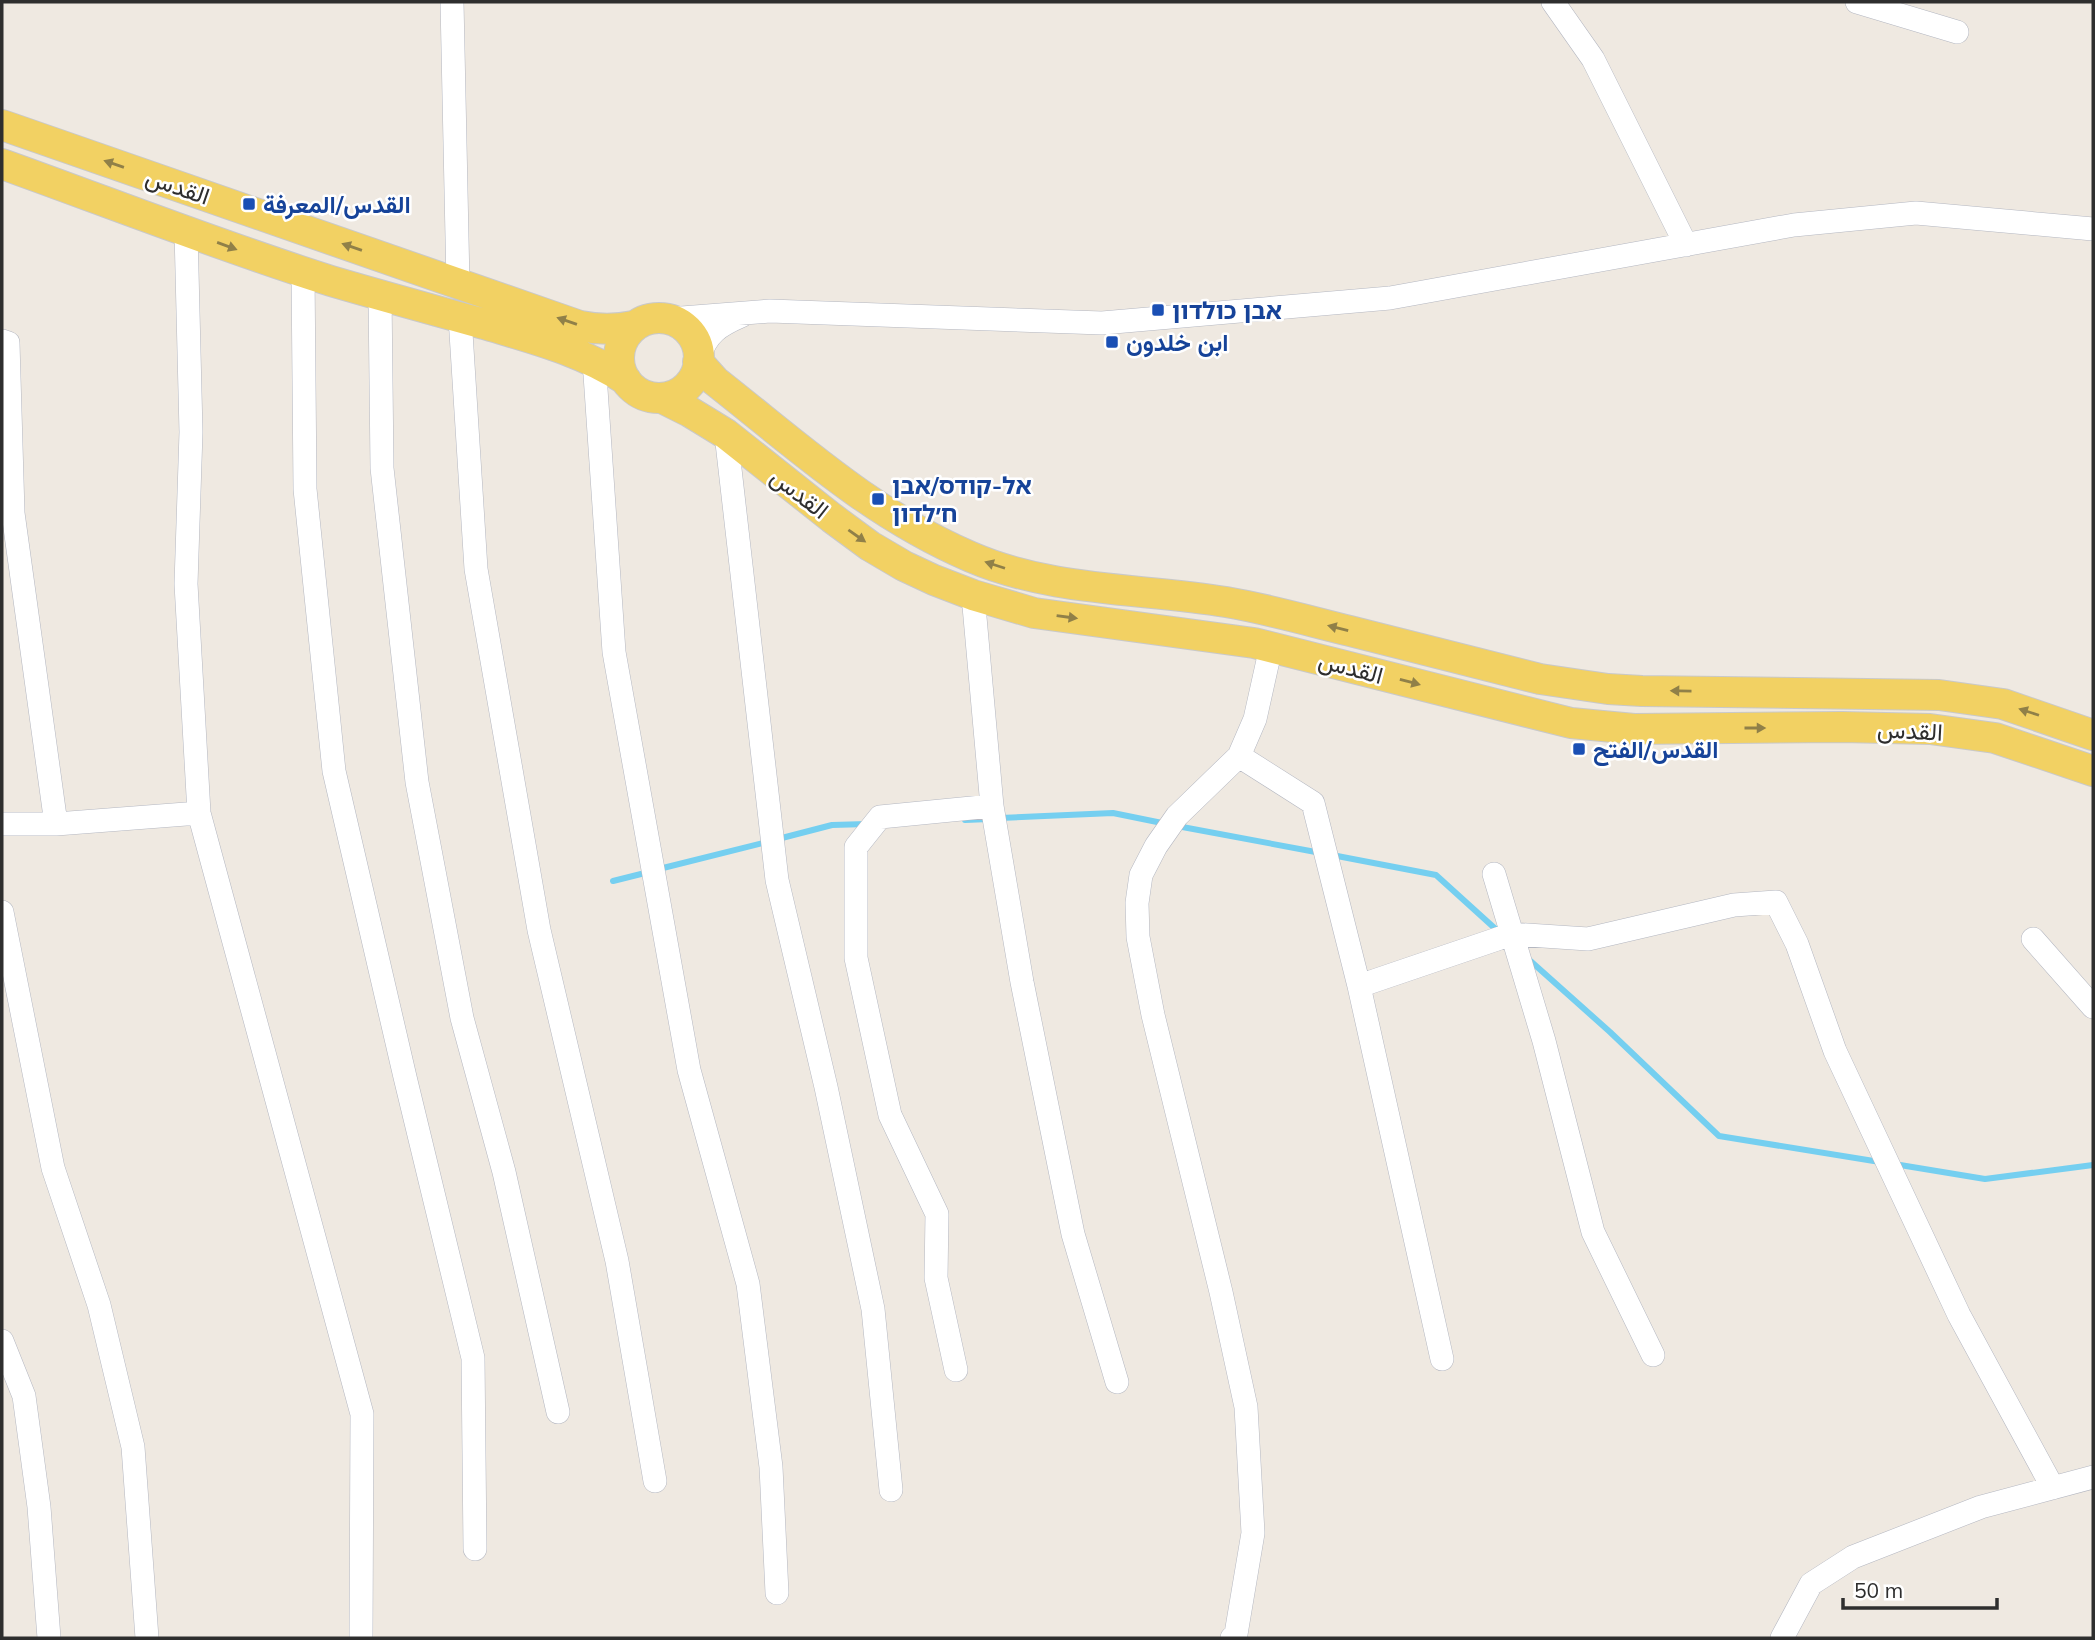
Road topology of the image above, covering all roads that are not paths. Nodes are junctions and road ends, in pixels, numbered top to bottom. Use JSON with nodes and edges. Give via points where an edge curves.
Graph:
{"nodes":[{"id":1,"x":452,"y":2,"type":"edge"},
{"id":2,"x":1553,"y":2,"type":"edge"},
{"id":3,"x":1857,"y":2,"type":"edge"},
{"id":4,"x":1957,"y":32,"type":"dead end"},
{"id":5,"x":2,"y":125,"type":"edge"},
{"id":6,"x":2,"y":164,"type":"edge"},
{"id":7,"x":2093,"y":229,"type":"edge"},
{"id":8,"x":187,"y":231,"type":"junction"},
{"id":9,"x":1686,"y":245,"type":"junction"},
{"id":10,"x":303,"y":272,"type":"junction"},
{"id":11,"x":458,"y":284,"type":"junction"},
{"id":12,"x":380,"y":294,"type":"junction"},
{"id":13,"x":750,"y":313,"type":"junction"},
{"id":14,"x":460,"y":317,"type":"junction"},
{"id":15,"x":669,"y":319,"type":"junction"},
{"id":16,"x":634,"y":326,"type":"junction"},
{"id":17,"x":2,"y":341,"type":"edge"},
{"id":18,"x":698,"y":359,"type":"junction"},
{"id":19,"x":594,"y":360,"type":"junction"},
{"id":20,"x":626,"y":380,"type":"junction"},
{"id":21,"x":662,"y":398,"type":"junction"},
{"id":22,"x":726,"y":434,"type":"junction"},
{"id":23,"x":972,"y":595,"type":"junction"},
{"id":24,"x":1271,"y":647,"type":"junction"},
{"id":25,"x":2093,"y":735,"type":"edge"},
{"id":26,"x":1239,"y":756,"type":"junction"},
{"id":27,"x":2093,"y":771,"type":"edge"},
{"id":28,"x":992,"y":806,"type":"junction"},
{"id":29,"x":199,"y":813,"type":"junction"},
{"id":30,"x":2,"y":824,"type":"edge"},
{"id":31,"x":56,"y":824,"type":"junction"},
{"id":32,"x":1494,"y":874,"type":"dead end"},
{"id":33,"x":2,"y":912,"type":"edge"},
{"id":34,"x":1512,"y":934,"type":"junction"},
{"id":35,"x":2033,"y":939,"type":"dead end"},
{"id":36,"x":1359,"y":986,"type":"junction"},
{"id":37,"x":2093,"y":1007,"type":"edge"},
{"id":38,"x":2,"y":1341,"type":"edge"},
{"id":39,"x":1653,"y":1355,"type":"dead end"},
{"id":40,"x":1442,"y":1359,"type":"dead end"},
{"id":41,"x":956,"y":1370,"type":"dead end"},
{"id":42,"x":1117,"y":1382,"type":"dead end"},
{"id":43,"x":558,"y":1412,"type":"dead end"},
{"id":44,"x":2093,"y":1477,"type":"edge"},
{"id":45,"x":655,"y":1481,"type":"dead end"},
{"id":46,"x":2053,"y":1488,"type":"junction"},
{"id":47,"x":891,"y":1490,"type":"dead end"},
{"id":48,"x":475,"y":1549,"type":"dead end"},
{"id":49,"x":777,"y":1593,"type":"dead end"},
{"id":50,"x":1784,"y":1637,"type":"edge"},
{"id":51,"x":50,"y":1638,"type":"edge"},
{"id":52,"x":147,"y":1638,"type":"edge"},
{"id":53,"x":362,"y":1638,"type":"edge"},
{"id":54,"x":1232,"y":1638,"type":"edge"}],
"edges":[{"from":1,"to":11,"type":"street"},
{"from":2,"to":9,"type":"street","via":[[1593,59]]},
{"from":3,"to":4,"type":"street"},
{"from":11,"to":5,"type":"main road","name":"القدس","one_way":true},
{"from":6,"to":8,"type":"main road","name":"القدس"},
{"from":7,"to":9,"type":"street","via":[[1916,213],[1794,225]]},
{"from":8,"to":10,"type":"main road","name":"القدس","one_way":true},
{"from":8,"to":29,"type":"street","via":[[191,432],[186,584]]},
{"from":9,"to":13,"type":"street","via":[[1390,298],[1102,323]]},
{"from":10,"to":12,"type":"main road","name":"القدس"},
{"from":10,"to":48,"type":"street","via":[[304,489],[334,771],[473,1358]]},
{"from":16,"to":11,"type":"main road","name":"القدس","one_way":true,"via":[[613,330],[580,326]]},
{"from":12,"to":14,"type":"main road","name":"القدس"},
{"from":12,"to":43,"type":"street","via":[[382,468],[417,782],[462,1018],[504,1172]]},
{"from":13,"to":15,"type":"street"},
{"from":13,"to":18,"type":"street","via":[[714,331]]},
{"from":14,"to":19,"type":"main road","name":"القدس"},
{"from":14,"to":45,"type":"street","via":[[476,569],[539,930],[617,1261]]},
{"from":15,"to":16,"type":"main road","via":[[645,320]]},
{"from":15,"to":18,"type":"main road","via":[[690,332]]},
{"from":16,"to":20,"type":"main road","via":[[620,349]]},
{"from":17,"to":31,"type":"street","via":[[8,344],[13,513]]},
{"from":18,"to":21,"type":"main road","via":[[692,380]]},
{"from":25,"to":18,"type":"main road","name":"القدس","one_way":true,"via":[[2003,704],[1939,695],[1642,691],[1570,685],[1272,611],[1061,583],[1014,571],[973,558],[902,523],[841,483],[715,381]]},
{"from":19,"to":20,"type":"main road","name":"القدس"},
{"from":19,"to":49,"type":"street","via":[[614,652],[689,1070],[748,1284],[771,1467]]},
{"from":20,"to":21,"type":"main road","via":[[639,393]]},
{"from":21,"to":22,"type":"main road","name":"القدس"},
{"from":22,"to":23,"type":"main road","name":"القدس","one_way":true,"via":[[870,546]]},
{"from":22,"to":47,"type":"street","via":[[778,880],[873,1309]]},
{"from":23,"to":24,"type":"main road","name":"القدس","one_way":true,"via":[[1034,612]]},
{"from":23,"to":28,"type":"street"},
{"from":24,"to":26,"type":"street","via":[[1255,719]]},
{"from":24,"to":27,"type":"main road","name":"القدس","one_way":true,"via":[[1572,723],[1633,729],[1930,729],[1995,738]]},
{"from":26,"to":36,"type":"street","via":[[1313,803]]},
{"from":26,"to":54,"type":"street","via":[[1177,816],[1156,846],[1142,875],[1137,903],[1138,937],[1153,1015],[1246,1407],[1252,1533]]},
{"from":28,"to":41,"type":"street","via":[[880,817],[856,847],[856,957],[890,1115],[937,1214],[936,1278]]},
{"from":28,"to":42,"type":"street","via":[[1073,1234]]},
{"from":29,"to":31,"type":"street"},
{"from":29,"to":53,"type":"street","via":[[362,1414]]},
{"from":30,"to":31,"type":"street"},
{"from":32,"to":34,"type":"street"},
{"from":33,"to":52,"type":"street","via":[[53,1168],[99,1305],[132,1447]]},
{"from":34,"to":36,"type":"street"},
{"from":34,"to":39,"type":"street","via":[[1593,1232]]},
{"from":34,"to":46,"type":"street","via":[[1588,939],[1734,905],[1776,902],[1797,944],[1835,1051],[1959,1315]]},
{"from":35,"to":37,"type":"street"},
{"from":36,"to":40,"type":"street"},
{"from":38,"to":51,"type":"street","via":[[24,1396]]},
{"from":44,"to":46,"type":"street"},
{"from":46,"to":50,"type":"street","via":[[1981,1507],[1853,1557],[1811,1584]]}]}
